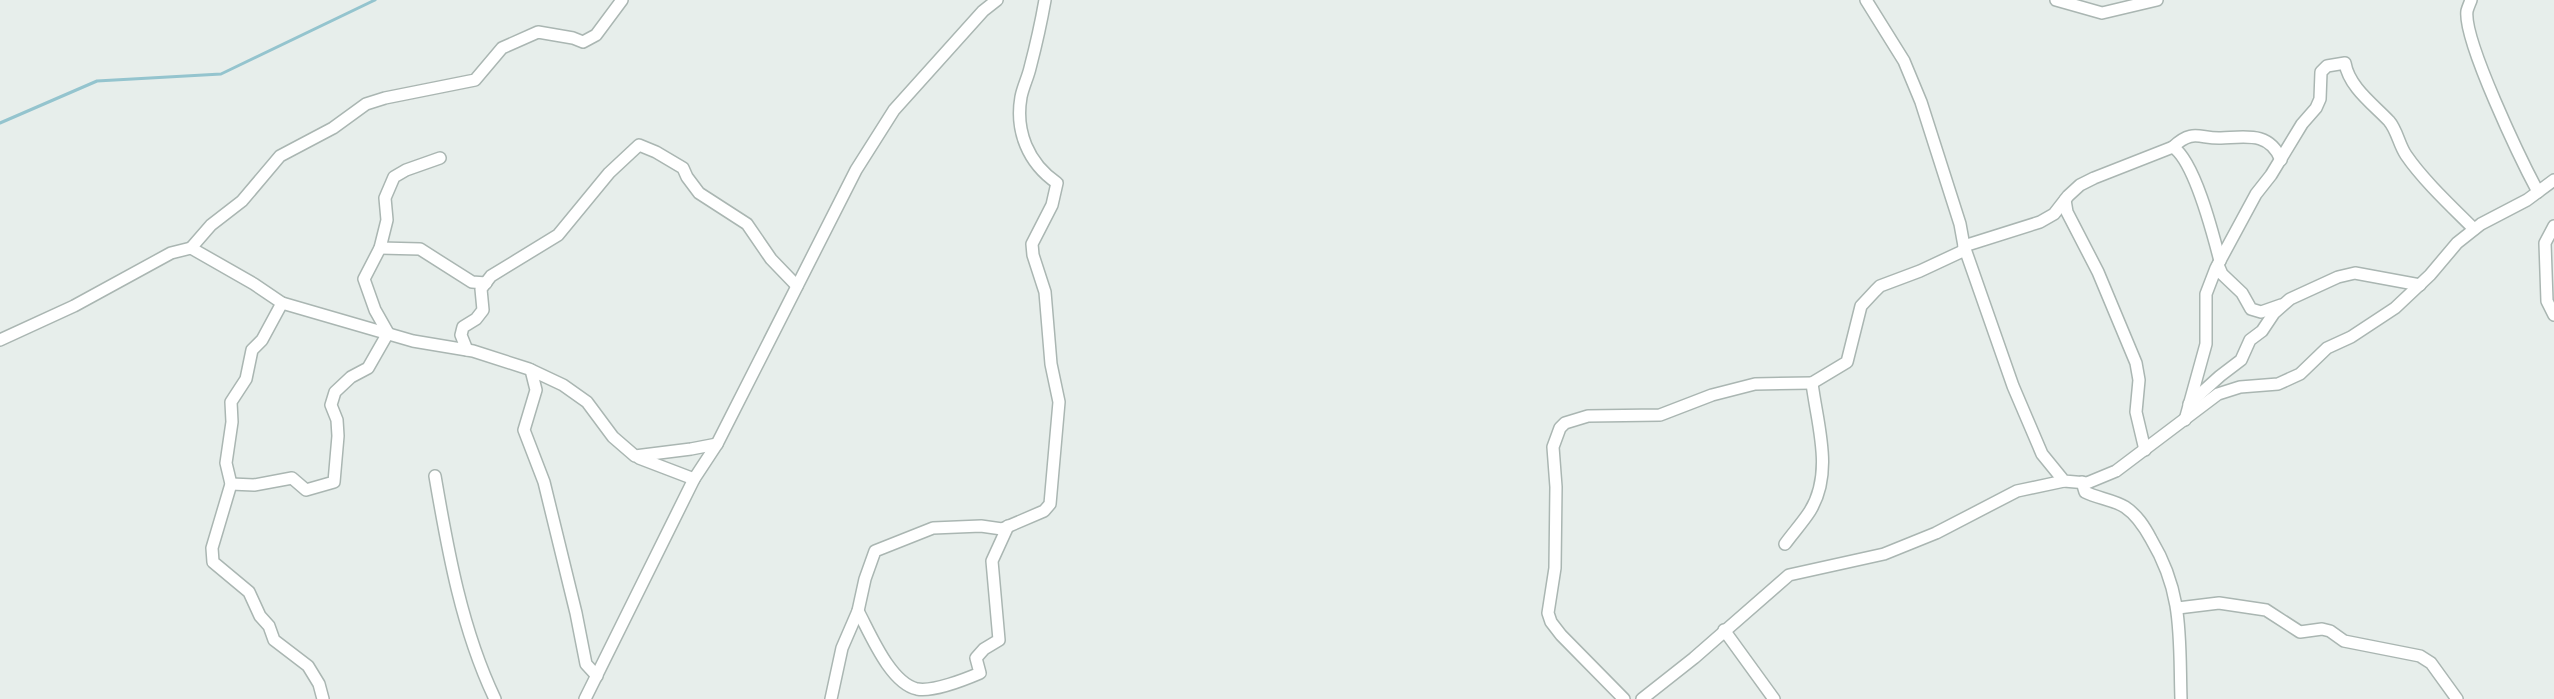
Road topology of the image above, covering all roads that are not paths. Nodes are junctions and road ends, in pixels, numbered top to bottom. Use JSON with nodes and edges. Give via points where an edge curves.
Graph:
{"nodes":[{"id":1,"x":622,"y":0,"type":"edge"},
{"id":2,"x":997,"y":0,"type":"edge"},
{"id":3,"x":1045,"y":0,"type":"edge"},
{"id":4,"x":1866,"y":0,"type":"edge"},
{"id":5,"x":2056,"y":0,"type":"edge"},
{"id":6,"x":2157,"y":0,"type":"edge"},
{"id":7,"x":2471,"y":0,"type":"edge"},
{"id":8,"x":2173,"y":147,"type":"junction"},
{"id":9,"x":440,"y":158,"type":"dead end"},
{"id":10,"x":2280,"y":160,"type":"junction"},
{"id":11,"x":2554,"y":180,"type":"edge"},
{"id":12,"x":2538,"y":192,"type":"junction"},
{"id":13,"x":2065,"y":200,"type":"junction"},
{"id":14,"x":2554,"y":226,"type":"edge"},
{"id":15,"x":2474,"y":229,"type":"junction"},
{"id":16,"x":191,"y":248,"type":"junction"},
{"id":17,"x":380,"y":248,"type":"junction"},
{"id":18,"x":1964,"y":248,"type":"junction"},
{"id":19,"x":2219,"y":263,"type":"junction"},
{"id":20,"x":486,"y":282,"type":"junction"},
{"id":21,"x":2420,"y":285,"type":"junction"},
{"id":22,"x":797,"y":286,"type":"junction"},
{"id":23,"x":282,"y":303,"type":"junction"},
{"id":24,"x":2281,"y":305,"type":"junction"},
{"id":25,"x":2554,"y":315,"type":"edge"},
{"id":26,"x":388,"y":333,"type":"junction"},
{"id":27,"x":0,"y":340,"type":"edge"},
{"id":28,"x":467,"y":350,"type":"junction"},
{"id":29,"x":531,"y":370,"type":"junction"},
{"id":30,"x":1812,"y":383,"type":"junction"},
{"id":31,"x":2189,"y":405,"type":"junction"},
{"id":32,"x":2184,"y":421,"type":"junction"},
{"id":33,"x":717,"y":444,"type":"junction"},
{"id":34,"x":2145,"y":450,"type":"junction"},
{"id":35,"x":635,"y":456,"type":"junction"},
{"id":36,"x":435,"y":476,"type":"dead end"},
{"id":37,"x":694,"y":479,"type":"junction"},
{"id":38,"x":2064,"y":481,"type":"junction"},
{"id":39,"x":2082,"y":482,"type":"junction"},
{"id":40,"x":231,"y":484,"type":"junction"},
{"id":41,"x":1008,"y":526,"type":"junction"},
{"id":42,"x":1784,"y":544,"type":"dead end"},
{"id":43,"x":2178,"y":608,"type":"junction"},
{"id":44,"x":858,"y":611,"type":"junction"},
{"id":45,"x":1724,"y":630,"type":"junction"},
{"id":46,"x":597,"y":676,"type":"junction"},
{"id":47,"x":323,"y":699,"type":"edge"},
{"id":48,"x":495,"y":699,"type":"edge"},
{"id":49,"x":585,"y":699,"type":"edge"},
{"id":50,"x":831,"y":699,"type":"edge"},
{"id":51,"x":1624,"y":699,"type":"edge"},
{"id":52,"x":1642,"y":699,"type":"edge"},
{"id":53,"x":1774,"y":699,"type":"edge"},
{"id":54,"x":2181,"y":699,"type":"edge"},
{"id":55,"x":2457,"y":699,"type":"edge"}],
"edges":[{"from":1,"to":16,"type":"street","via":[[596,36],[583,42],[538,32],[502,48],[475,80],[366,104],[332,128],[280,156],[242,201],[211,225]]},
{"from":2,"to":22,"type":"street","via":[[983,11],[894,110],[856,170]]},
{"from":3,"to":41,"type":"street","via":[[1021,96],[1019,123],[1026,149],[1057,184],[1052,205],[1032,244],[1045,292],[1051,364],[1059,402],[1050,504],[1044,512]]},
{"from":4,"to":18,"type":"street","via":[[1904,61],[1921,102],[1960,224]]},
{"from":5,"to":6,"type":"street","via":[[2102,13]]},
{"from":7,"to":12,"type":"street","via":[[2467,12],[2472,40],[2511,139]]},
{"from":8,"to":10,"type":"street","via":[[2190,136],[2204,134],[2218,138],[2245,135],[2274,146]]},
{"from":8,"to":13,"type":"street","via":[[2094,178],[2080,185]]},
{"from":8,"to":19,"type":"street","via":[[2187,162],[2195,178]]},
{"from":9,"to":17,"type":"street","via":[[406,170],[394,178],[385,198],[387,220]]},
{"from":10,"to":15,"type":"street","via":[[2316,108],[2320,99],[2321,72],[2327,66],[2343,62],[2367,100],[2390,122],[2405,154],[2419,172]]},
{"from":10,"to":19,"type":"street","via":[[2256,194]]},
{"from":11,"to":12,"type":"street"},
{"from":12,"to":15,"type":"street"},
{"from":13,"to":18,"type":"street","via":[[2054,214],[2040,222]]},
{"from":13,"to":34,"type":"street","via":[[2067,212],[2098,272],[2136,363],[2136,412]]},
{"from":14,"to":25,"type":"street","via":[[2546,243],[2547,302]]},
{"from":15,"to":21,"type":"street","via":[[2457,243]]},
{"from":16,"to":23,"type":"street"},
{"from":16,"to":27,"type":"street","via":[[171,253],[74,306]]},
{"from":17,"to":20,"type":"street","via":[[420,249],[472,282]]},
{"from":17,"to":26,"type":"street","via":[[364,280]]},
{"from":18,"to":30,"type":"street","via":[[1920,271],[1880,286],[1861,306],[1847,362]]},
{"from":18,"to":38,"type":"street","via":[[2013,386],[2042,454]]},
{"from":19,"to":24,"type":"street","via":[[2222,274],[2242,293],[2251,309],[2261,312]]},
{"from":19,"to":31,"type":"street","via":[[2206,294],[2206,344]]},
{"from":20,"to":22,"type":"street","via":[[558,235],[609,173],[639,145],[683,168],[700,193],[747,224],[771,258]]},
{"from":20,"to":28,"type":"street","via":[[481,289],[483,310],[463,327],[461,335]]},
{"from":21,"to":24,"type":"street","via":[[2355,273],[2338,277]]},
{"from":21,"to":32,"type":"street","via":[[2395,308],[2351,338],[2327,348],[2300,374],[2278,384],[2240,386],[2218,394]]},
{"from":22,"to":33,"type":"street"},
{"from":23,"to":26,"type":"street"},
{"from":23,"to":40,"type":"street","via":[[262,340],[252,350],[246,378],[231,402],[232,422],[226,463]]},
{"from":24,"to":31,"type":"street","via":[[2268,326],[2250,340],[2241,360]]},
{"from":26,"to":28,"type":"street","via":[[413,341]]},
{"from":26,"to":40,"type":"street","via":[[368,368],[334,392],[331,405],[337,420],[338,436],[334,482],[306,490],[292,478],[254,485]]},
{"from":28,"to":29,"type":"street"},
{"from":29,"to":35,"type":"street","via":[[563,385],[587,402],[613,437]]},
{"from":29,"to":46,"type":"street","via":[[536,390],[524,430],[544,482],[586,664]]},
{"from":30,"to":42,"type":"street","via":[[1822,472],[1819,490],[1811,510]]},
{"from":30,"to":51,"type":"street","via":[[1755,384],[1660,415],[1588,416],[1565,422],[1560,428],[1553,447],[1555,568],[1548,613],[1560,635]]},
{"from":31,"to":32,"type":"street"},
{"from":32,"to":34,"type":"street"},
{"from":33,"to":35,"type":"street"},
{"from":33,"to":37,"type":"street"},
{"from":34,"to":39,"type":"street","via":[[2116,470],[2087,483]]},
{"from":35,"to":37,"type":"street"},
{"from":36,"to":48,"type":"street","via":[[461,605],[481,670]]},
{"from":37,"to":46,"type":"street"},
{"from":38,"to":39,"type":"street"},
{"from":38,"to":45,"type":"street","via":[[2017,491],[1936,533],[1884,554],[1789,574]]},
{"from":39,"to":43,"type":"street","via":[[2085,492],[2123,506],[2139,518],[2164,560]]},
{"from":40,"to":47,"type":"street","via":[[212,548],[213,562],[249,592],[274,640],[308,666],[320,684]]},
{"from":41,"to":44,"type":"street","via":[[1002,529],[981,526],[933,528],[875,551]]},
{"from":41,"to":44,"type":"street","via":[[992,561],[999,640],[976,658],[980,673],[956,684],[918,689],[885,662]]},
{"from":43,"to":54,"type":"street"},
{"from":43,"to":55,"type":"street","via":[[2219,604],[2266,610],[2300,632],[2322,629],[2344,641],[2420,656],[2431,664]]},
{"from":44,"to":50,"type":"street","via":[[842,648]]},
{"from":45,"to":52,"type":"street"},
{"from":45,"to":53,"type":"street"},
{"from":46,"to":49,"type":"street"}]}
